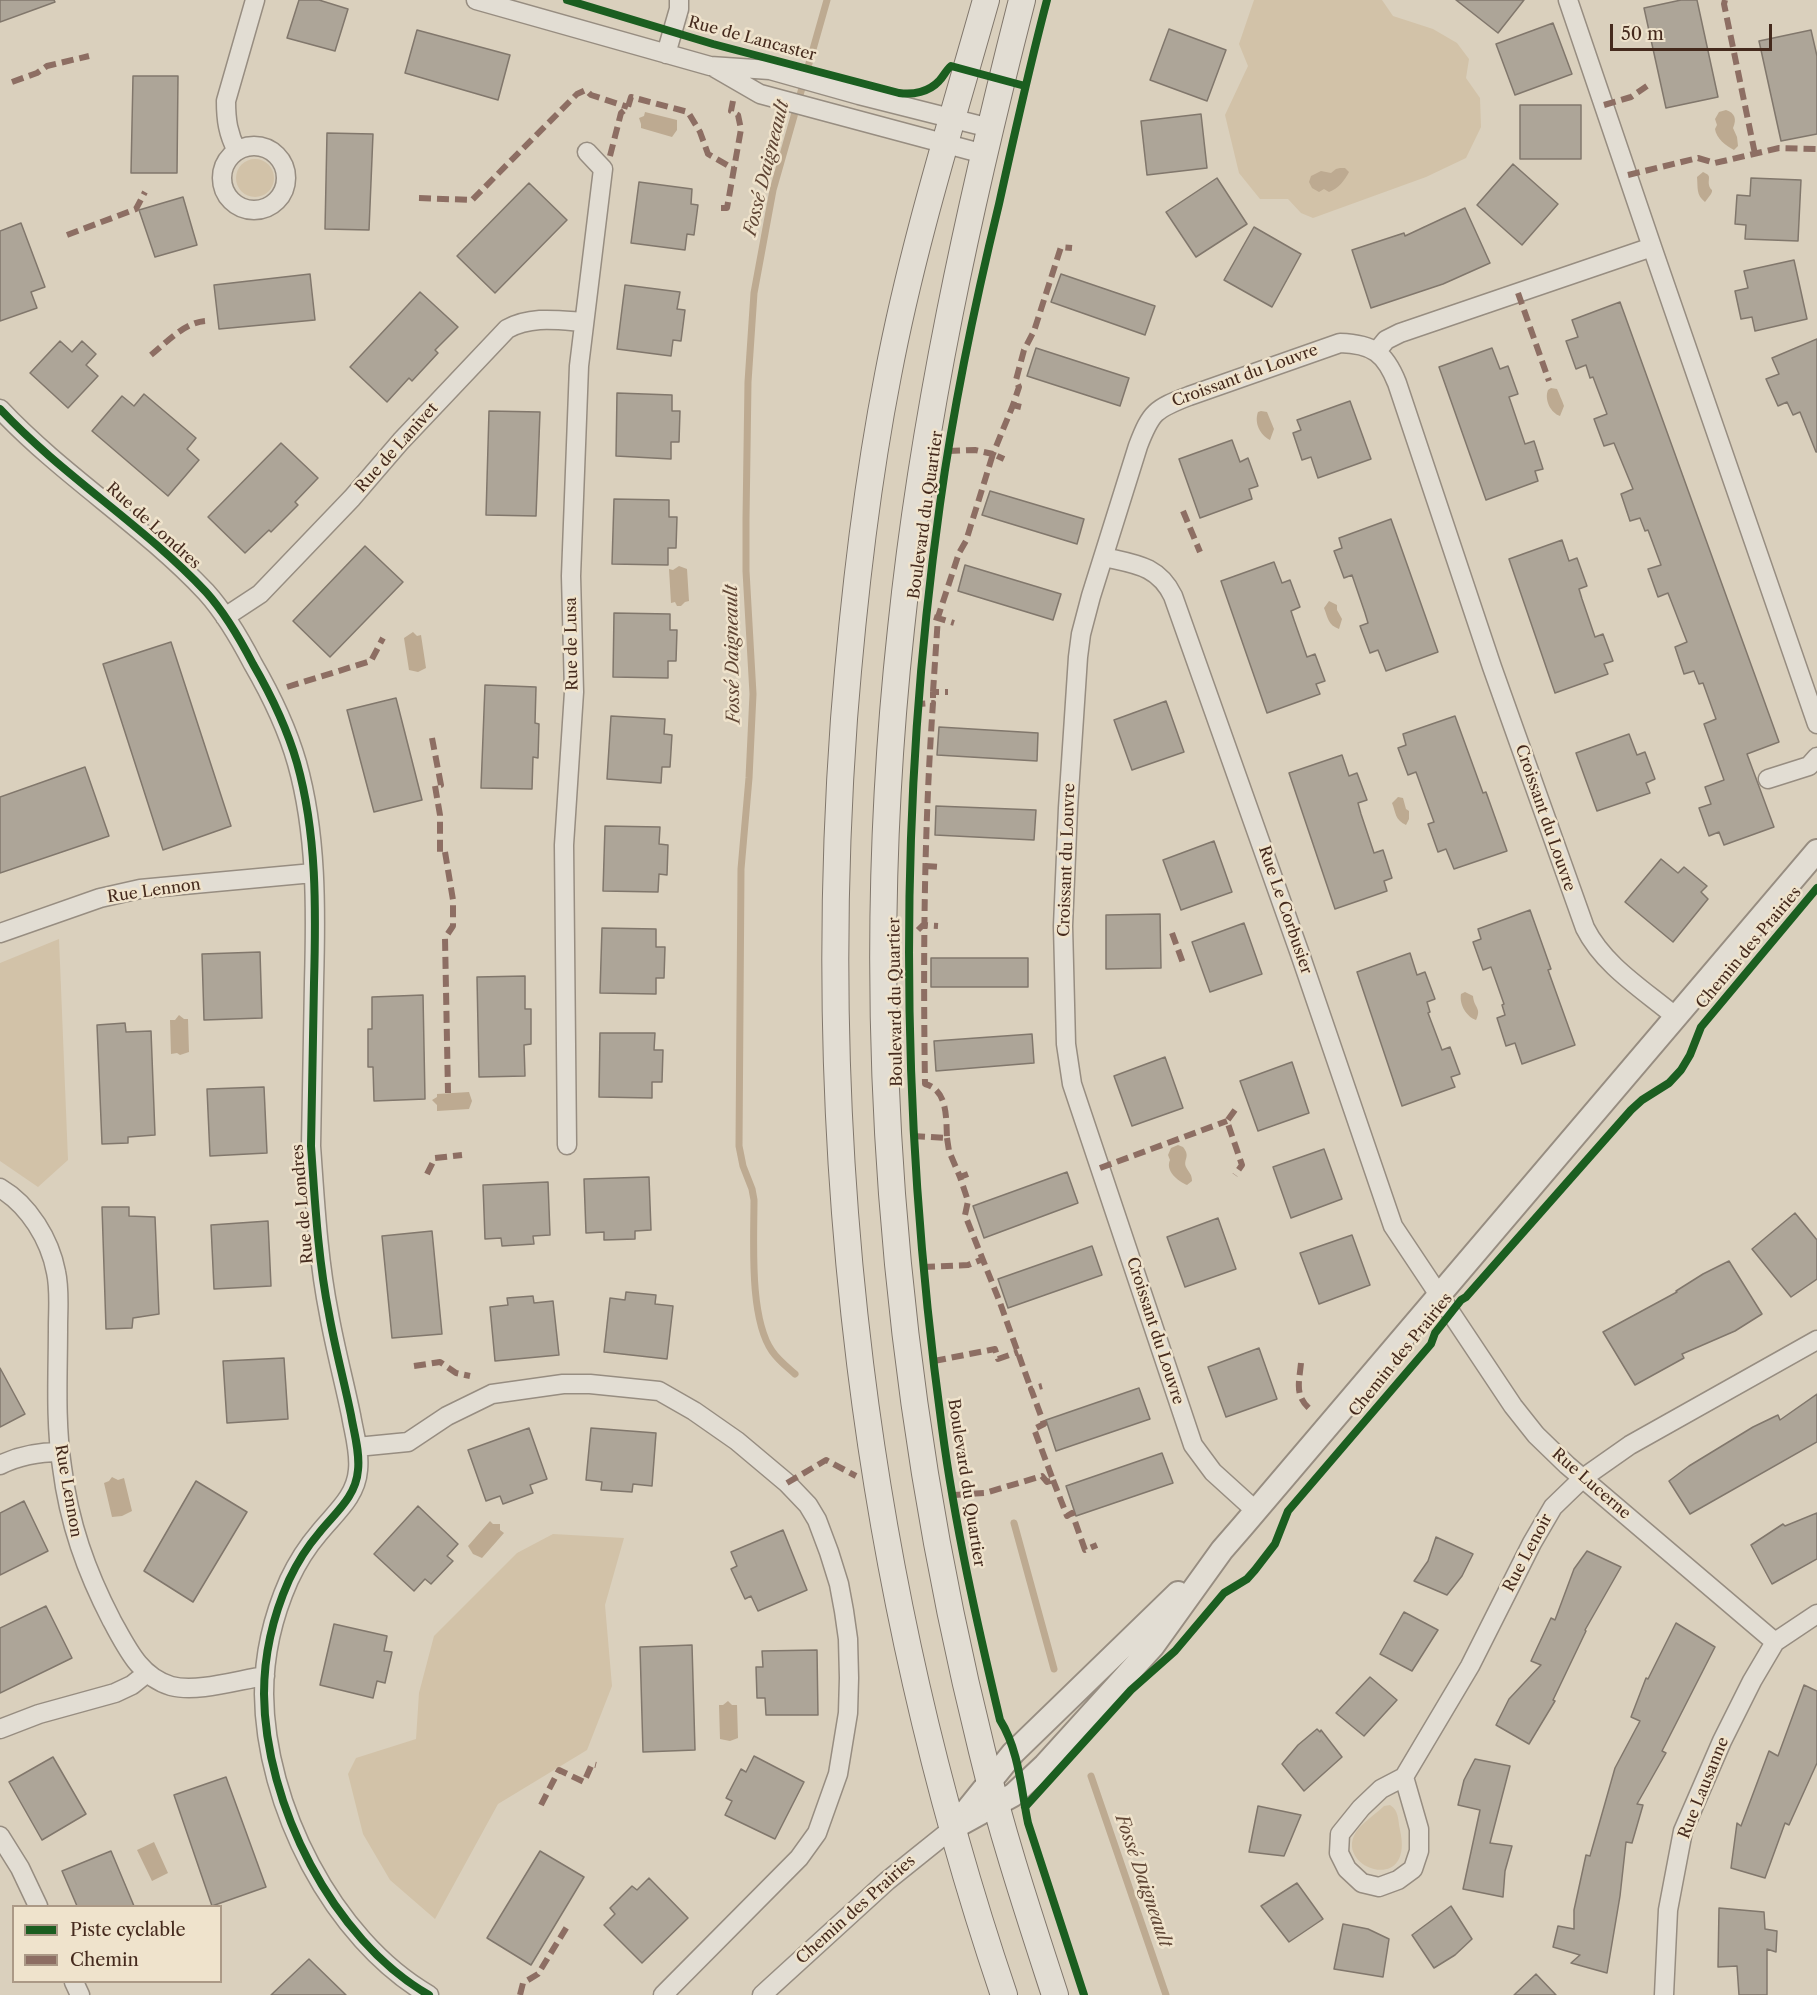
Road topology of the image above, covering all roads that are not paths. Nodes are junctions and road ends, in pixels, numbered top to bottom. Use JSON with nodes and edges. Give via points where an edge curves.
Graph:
{"nodes":[{"id":1,"x":255,"y":0,"type":"edge"},
{"id":2,"x":478,"y":0,"type":"edge"},
{"id":3,"x":680,"y":0,"type":"edge"},
{"id":4,"x":986,"y":0,"type":"edge"},
{"id":5,"x":1022,"y":0,"type":"edge"},
{"id":6,"x":1568,"y":0,"type":"edge"},
{"id":7,"x":666,"y":54,"type":"junction"},
{"id":8,"x":744,"y":76,"type":"junction"},
{"id":9,"x":953,"y":119,"type":"junction"},
{"id":10,"x":990,"y":128,"type":"junction"},
{"id":11,"x":946,"y":144,"type":"junction"},
{"id":12,"x":237,"y":151,"type":"dead end"},
{"id":13,"x":587,"y":152,"type":"dead end"},
{"id":14,"x":984,"y":154,"type":"junction"},
{"id":15,"x":1652,"y":247,"type":"junction"},
{"id":16,"x":583,"y":322,"type":"junction"},
{"id":17,"x":1377,"y":351,"type":"junction"},
{"id":18,"x":0,"y":409,"type":"edge"},
{"id":19,"x":1104,"y":557,"type":"junction"},
{"id":20,"x":225,"y":616,"type":"junction"},
{"id":21,"x":1817,"y":724,"type":"edge"},
{"id":22,"x":1817,"y":757,"type":"edge"},
{"id":23,"x":1768,"y":779,"type":"dead end"},
{"id":24,"x":1817,"y":851,"type":"edge"},
{"id":25,"x":313,"y":873,"type":"junction"},
{"id":26,"x":0,"y":933,"type":"edge"},
{"id":27,"x":1676,"y":1017,"type":"junction"},
{"id":28,"x":567,"y":1145,"type":"dead end"},
{"id":29,"x":0,"y":1188,"type":"edge"},
{"id":30,"x":1440,"y":1295,"type":"junction"},
{"id":31,"x":1817,"y":1340,"type":"edge"},
{"id":32,"x":357,"y":1447,"type":"junction"},
{"id":33,"x":60,"y":1452,"type":"junction"},
{"id":34,"x":0,"y":1465,"type":"edge"},
{"id":35,"x":1583,"y":1478,"type":"junction"},
{"id":36,"x":1256,"y":1511,"type":"junction"},
{"id":37,"x":1222,"y":1550,"type":"junction"},
{"id":38,"x":1817,"y":1614,"type":"edge"},
{"id":39,"x":1775,"y":1642,"type":"junction"},
{"id":40,"x":147,"y":1673,"type":"junction"},
{"id":41,"x":265,"y":1676,"type":"junction"},
{"id":42,"x":0,"y":1729,"type":"edge"},
{"id":43,"x":1404,"y":1777,"type":"junction"},
{"id":44,"x":993,"y":1792,"type":"junction"},
{"id":45,"x":953,"y":1828,"type":"junction"},
{"id":46,"x":0,"y":1836,"type":"edge"},
{"id":47,"x":38,"y":1905,"type":"edge"},
{"id":48,"x":429,"y":1995,"type":"edge"},
{"id":49,"x":663,"y":1995,"type":"edge"},
{"id":50,"x":762,"y":1995,"type":"edge"},
{"id":51,"x":1004,"y":1995,"type":"edge"},
{"id":52,"x":1055,"y":1995,"type":"edge"},
{"id":53,"x":1664,"y":1995,"type":"edge"}],
"edges":[{"from":1,"to":12,"type":"street","via":[[225,101],[229,136]]},
{"from":2,"to":7,"type":"street","name":"Rue de Lancaster"},
{"from":3,"to":7,"type":"street"},
{"from":4,"to":9,"type":"main road"},
{"from":5,"to":10,"type":"main road","name":"Boulevard du Quartier"},
{"from":6,"to":15,"type":"street"},
{"from":7,"to":8,"type":"street","name":"Rue de Lancaster"},
{"from":8,"to":9,"type":"street","name":"Rue de Lancaster","via":[[770,70]]},
{"from":8,"to":11,"type":"street","name":"Rue de Lancaster","via":[[760,94]]},
{"from":9,"to":10,"type":"street","name":"Rue de Lancaster"},
{"from":9,"to":11,"type":"main road"},
{"from":10,"to":14,"type":"main road","name":"Boulevard du Quartier"},
{"from":11,"to":14,"type":"street","name":"Rue de Lancaster"},
{"from":11,"to":45,"type":"main road","via":[[899,322],[863,530],[841,770],[835,943],[842,1176],[861,1372],[900,1608]]},
{"from":13,"to":16,"type":"street","name":"Rue de Lusa","via":[[603,169]]},
{"from":14,"to":44,"type":"main road","name":"Boulevard du Quartier","via":[[940,362],[908,571],[890,768],[884,979],[893,1204],[910,1370],[938,1547]]},
{"from":15,"to":17,"type":"street","via":[[1400,333],[1386,340]]},
{"from":15,"to":21,"type":"street"},
{"from":16,"to":20,"type":"street","name":"Rue de Lanivet","via":[[521,321],[507,329],[260,594]]},
{"from":16,"to":28,"type":"street","name":"Rue de Lusa","via":[[571,576],[574,692],[564,844]]},
{"from":17,"to":19,"type":"street","name":"Croissant du Louvre","via":[[1355,343],[1340,343],[1160,409],[1150,418],[1138,446]]},
{"from":17,"to":27,"type":"street","name":"Croissant du Louvre","via":[[1389,365],[1400,390],[1492,667],[1585,928],[1609,961]]},
{"from":18,"to":20,"type":"street","name":"Rue de Londres","via":[[159,547]]},
{"from":19,"to":30,"type":"street","name":"Rue Le Corbusier","via":[[1154,572],[1173,596],[1387,1210],[1401,1239]]},
{"from":19,"to":36,"type":"street","name":"Croissant du Louvre","via":[[1081,634],[1074,705],[1063,904],[1064,1014],[1069,1066],[1190,1439],[1213,1472]]},
{"from":20,"to":25,"type":"street","name":"Rue de Londres","via":[[267,687],[297,763]]},
{"from":22,"to":23,"type":"street","via":[[1809,766]]},
{"from":24,"to":27,"type":"street","name":"Chemin des Prairies"},
{"from":25,"to":26,"type":"street","name":"Rue Lennon","via":[[140,889],[100,898]]},
{"from":25,"to":32,"type":"street","name":"Rue de Londres","via":[[313,1183],[329,1314]]},
{"from":27,"to":30,"type":"street","name":"Chemin des Prairies"},
{"from":29,"to":33,"type":"street","name":"Rue Lennon","via":[[30,1214],[46,1242],[56,1272]]},
{"from":30,"to":35,"type":"street","name":"Rue Lucerne","via":[[1522,1418],[1548,1448]]},
{"from":30,"to":36,"type":"street","name":"Chemin des Prairies"},
{"from":31,"to":35,"type":"street","name":"Rue Lenoir","via":[[1630,1445]]},
{"from":32,"to":41,"type":"street","name":"Rue de Londres","via":[[358,1471],[348,1500],[319,1533],[289,1581],[271,1635]]},
{"from":32,"to":49,"type":"street","via":[[408,1442],[447,1416],[492,1394],[563,1384],[659,1391],[694,1411],[769,1467],[808,1504],[818,1520],[839,1584],[848,1639],[848,1713],[831,1796],[817,1833],[799,1858]]},
{"from":33,"to":34,"type":"street","via":[[36,1452]]},
{"from":33,"to":40,"type":"street","name":"Rue Lennon","via":[[80,1551],[122,1640]]},
{"from":35,"to":39,"type":"street","name":"Rue Lucerne"},
{"from":35,"to":43,"type":"street","name":"Rue Lenoir","via":[[1553,1507],[1470,1666]]},
{"from":36,"to":37,"type":"street","name":"Chemin des Prairies"},
{"from":37,"to":44,"type":"street","name":"Chemin des Prairies","via":[[1013,1753]]},
{"from":37,"to":44,"type":"street","name":"Chemin des Prairies","via":[[1153,1646],[1028,1782],[1013,1795]]},
{"from":38,"to":39,"type":"street","name":"Rue Lausanne"},
{"from":39,"to":53,"type":"street","name":"Rue Lausanne","via":[[1722,1741],[1683,1831],[1668,1910]]},
{"from":40,"to":41,"type":"street","name":"Rue Lennon","via":[[157,1681],[191,1689]]},
{"from":40,"to":42,"type":"street","via":[[115,1693]]},
{"from":41,"to":48,"type":"street","name":"Rue de Londres","via":[[268,1736],[279,1785],[311,1866],[368,1946],[395,1972]]},
{"from":43,"to":43,"type":"street","name":"Rue Lenoir","via":[[1381,1789],[1340,1834],[1339,1853],[1347,1869],[1362,1883],[1379,1887],[1413,1869],[1419,1851],[1419,1829]]},
{"from":44,"to":45,"type":"street","name":"Chemin des Prairies"},
{"from":44,"to":52,"type":"main road","name":"Boulevard du Quartier"},
{"from":45,"to":50,"type":"street","name":"Chemin des Prairies","via":[[880,1887]]},
{"from":45,"to":51,"type":"main road"},
{"from":46,"to":47,"type":"street"}]}
